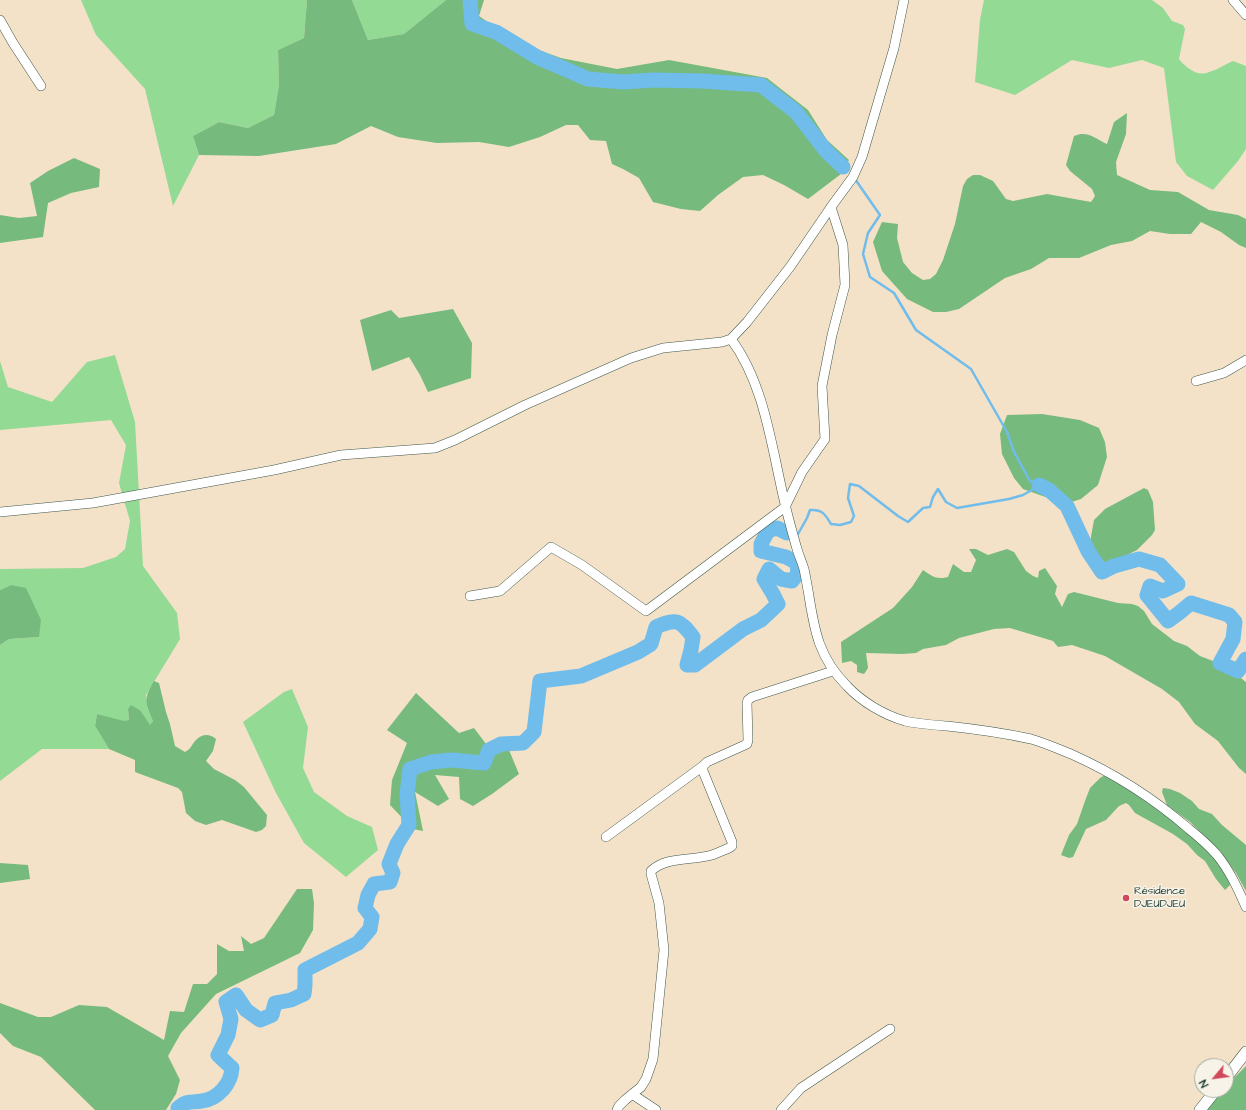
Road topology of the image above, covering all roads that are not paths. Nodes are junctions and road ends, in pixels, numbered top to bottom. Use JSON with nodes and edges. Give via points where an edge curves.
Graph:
{"nodes":[{"id":1,"x":904,"y":0,"type":"edge"},
{"id":2,"x":1234,"y":0,"type":"edge"},
{"id":3,"x":1246,"y":15,"type":"edge"},
{"id":4,"x":0,"y":20,"type":"edge"},
{"id":5,"x":40,"y":86,"type":"dead end"},
{"id":6,"x":831,"y":207,"type":"junction"},
{"id":7,"x":731,"y":339,"type":"junction"},
{"id":8,"x":1246,"y":360,"type":"edge"},
{"id":9,"x":1196,"y":381,"type":"dead end"},
{"id":10,"x":786,"y":507,"type":"junction"},
{"id":11,"x":0,"y":512,"type":"edge"},
{"id":12,"x":470,"y":596,"type":"dead end"},
{"id":13,"x":833,"y":671,"type":"junction"},
{"id":14,"x":703,"y":766,"type":"junction"},
{"id":15,"x":606,"y":837,"type":"dead end"},
{"id":16,"x":1246,"y":907,"type":"edge"},
{"id":17,"x":890,"y":1029,"type":"dead end"},
{"id":18,"x":1246,"y":1052,"type":"edge"},
{"id":19,"x":1234,"y":1068,"type":"edge"},
{"id":20,"x":632,"y":1094,"type":"junction"},
{"id":21,"x":1210,"y":1098,"type":"edge"},
{"id":22,"x":618,"y":1110,"type":"edge"},
{"id":23,"x":656,"y":1110,"type":"edge"},
{"id":24,"x":781,"y":1110,"type":"edge"},
{"id":25,"x":1200,"y":1110,"type":"edge"}],
"edges":[{"from":1,"to":6,"type":"street","via":[[894,48],[862,157],[853,177]]},
{"from":2,"to":3,"type":"street"},
{"from":4,"to":5,"type":"street"},
{"from":6,"to":7,"type":"street","via":[[790,267]]},
{"from":6,"to":10,"type":"street","via":[[843,245],[845,285],[822,386],[825,439],[802,472]]},
{"from":7,"to":10,"type":"street","via":[[749,369],[762,404]]},
{"from":7,"to":11,"type":"street","via":[[663,348],[631,358],[435,448],[340,455],[93,504]]},
{"from":8,"to":9,"type":"street","via":[[1224,373]]},
{"from":10,"to":12,"type":"street","via":[[646,611],[582,564],[551,546],[500,591]]},
{"from":10,"to":13,"type":"street","via":[[803,566],[816,637]]},
{"from":13,"to":14,"type":"street","via":[[752,697],[747,703],[747,744]]},
{"from":13,"to":16,"type":"street","via":[[848,688],[870,705],[891,716],[906,721],[1032,739],[1112,774],[1170,813],[1216,854],[1234,880]]},
{"from":14,"to":15,"type":"street"},
{"from":14,"to":20,"type":"street","via":[[732,846],[711,855],[668,862],[651,871],[659,903],[664,950],[653,1059],[646,1079]]},
{"from":17,"to":24,"type":"street","via":[[801,1088]]},
{"from":18,"to":19,"type":"main road"},
{"from":20,"to":22,"type":"street"},
{"from":20,"to":23,"type":"street"},
{"from":21,"to":25,"type":"main road"}]}
